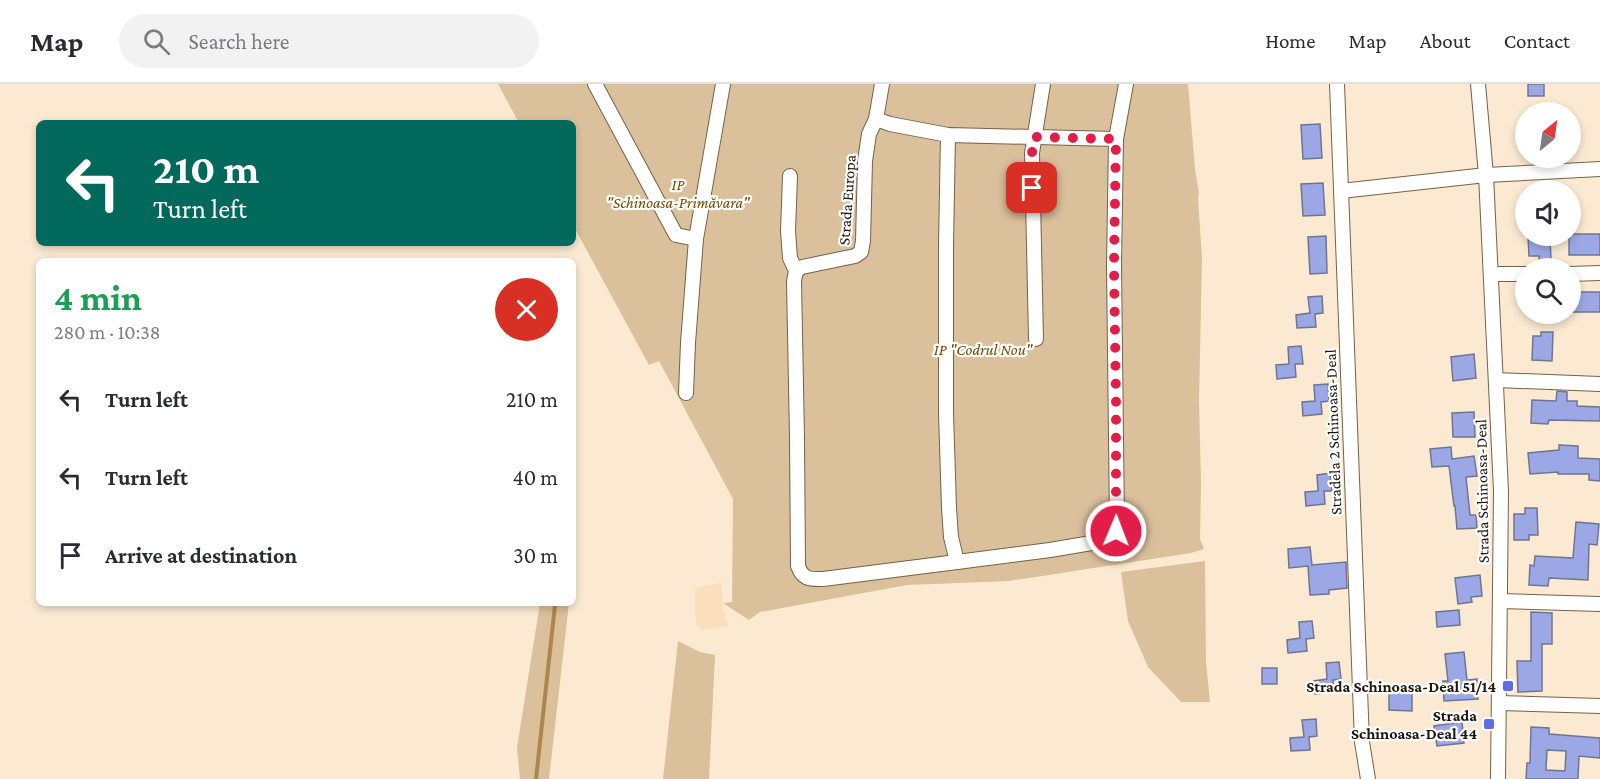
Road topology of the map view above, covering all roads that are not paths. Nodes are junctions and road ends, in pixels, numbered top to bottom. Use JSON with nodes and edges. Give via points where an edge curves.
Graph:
{"nodes":[{"id":1,"x":595,"y":84,"type":"edge"},
{"id":2,"x":723,"y":84,"type":"edge"},
{"id":3,"x":882,"y":84,"type":"edge"},
{"id":4,"x":1043,"y":84,"type":"edge"},
{"id":5,"x":1126,"y":84,"type":"edge"},
{"id":6,"x":1337,"y":84,"type":"edge"},
{"id":7,"x":1478,"y":84,"type":"edge"},
{"id":8,"x":876,"y":119,"type":"junction"},
{"id":9,"x":948,"y":135,"type":"junction"},
{"id":10,"x":1034,"y":137,"type":"junction"},
{"id":11,"x":1116,"y":139,"type":"junction"},
{"id":12,"x":1600,"y":169,"type":"edge"},
{"id":13,"x":790,"y":176,"type":"dead end"},
{"id":14,"x":1486,"y":176,"type":"junction"},
{"id":15,"x":1341,"y":191,"type":"junction"},
{"id":16,"x":696,"y":239,"type":"junction"},
{"id":17,"x":796,"y":271,"type":"junction"},
{"id":18,"x":1600,"y":273,"type":"edge"},
{"id":19,"x":1492,"y":274,"type":"junction"},
{"id":20,"x":1515,"y":274,"type":"edge"},
{"id":21,"x":1581,"y":274,"type":"edge"},
{"id":22,"x":1036,"y":339,"type":"dead end"},
{"id":23,"x":1496,"y":380,"type":"junction"},
{"id":24,"x":1600,"y":384,"type":"edge"},
{"id":25,"x":686,"y":393,"type":"dead end"},
{"id":26,"x":957,"y":561,"type":"junction"},
{"id":27,"x":1500,"y":601,"type":"junction"},
{"id":28,"x":1600,"y":604,"type":"edge"},
{"id":29,"x":1499,"y":703,"type":"junction"},
{"id":30,"x":1600,"y":706,"type":"edge"},
{"id":31,"x":1368,"y":779,"type":"edge"},
{"id":32,"x":1498,"y":779,"type":"edge"}],
"edges":[{"from":1,"to":16,"type":"street","via":[[676,235]]},
{"from":2,"to":16,"type":"street"},
{"from":3,"to":8,"type":"street","name":"Strada Europa"},
{"from":4,"to":10,"type":"street"},
{"from":5,"to":11,"type":"street"},
{"from":6,"to":15,"type":"street","name":"Stradela 2 Schinoasa-Deal"},
{"from":7,"to":14,"type":"street","name":"Strada Schinoasa-Deal"},
{"from":8,"to":9,"type":"street"},
{"from":8,"to":17,"type":"street","name":"Strada Europa","via":[[865,161],[861,252]]},
{"from":9,"to":10,"type":"street"},
{"from":9,"to":26,"type":"street","via":[[948,508]]},
{"from":10,"to":11,"type":"street"},
{"from":10,"to":22,"type":"street"},
{"from":11,"to":26,"type":"street","via":[[1116,531],[1109,540]]},
{"from":12,"to":14,"type":"street"},
{"from":13,"to":17,"type":"street","via":[[788,231],[790,258]]},
{"from":14,"to":15,"type":"street"},
{"from":14,"to":19,"type":"street","name":"Strada Schinoasa-Deal"},
{"from":15,"to":31,"type":"street","name":"Stradela 2 Schinoasa-Deal","via":[[1362,742]]},
{"from":16,"to":25,"type":"street"},
{"from":17,"to":26,"type":"street","via":[[798,566],[804,577],[823,579]]},
{"from":18,"to":21,"type":"street"},
{"from":19,"to":20,"type":"street"},
{"from":19,"to":23,"type":"street","name":"Strada Schinoasa-Deal"},
{"from":23,"to":24,"type":"street"},
{"from":23,"to":27,"type":"street","name":"Strada Schinoasa-Deal"},
{"from":27,"to":28,"type":"street"},
{"from":27,"to":29,"type":"street","name":"Strada Schinoasa-Deal"},
{"from":29,"to":30,"type":"street"},
{"from":29,"to":32,"type":"street","name":"Strada Schinoasa-Deal"}]}
